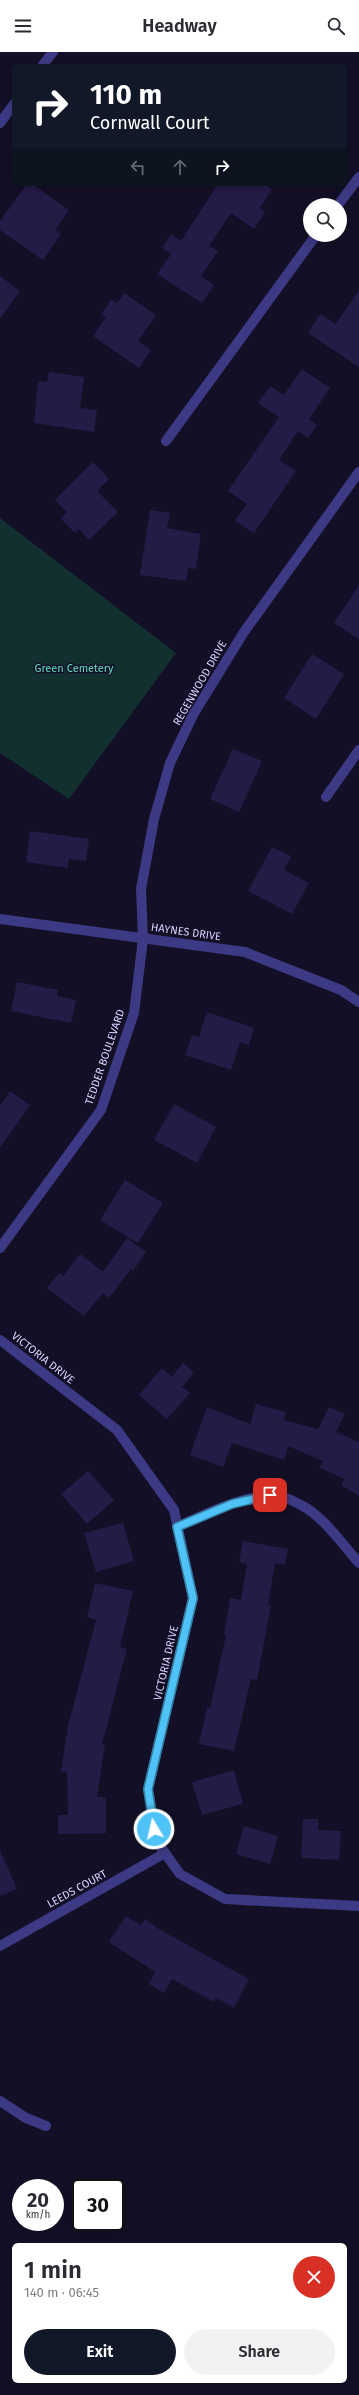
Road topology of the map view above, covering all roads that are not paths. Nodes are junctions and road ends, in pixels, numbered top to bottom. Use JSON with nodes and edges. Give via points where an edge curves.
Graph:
{"nodes":[{"id":1,"x":53,"y":52,"type":"edge"},
{"id":2,"x":44,"y":64,"type":"edge"},
{"id":3,"x":12,"y":107,"type":"edge"},
{"id":4,"x":0,"y":123,"type":"edge"},
{"id":5,"x":359,"y":177,"type":"edge"},
{"id":6,"x":343,"y":198,"type":"edge"},
{"id":7,"x":311,"y":242,"type":"edge"},
{"id":8,"x":166,"y":441,"type":"dead end"},
{"id":9,"x":359,"y":472,"type":"edge"},
{"id":10,"x":359,"y":750,"type":"edge"},
{"id":11,"x":326,"y":797,"type":"dead end"},
{"id":12,"x":0,"y":919,"type":"edge"},
{"id":13,"x":143,"y":939,"type":"junction"},
{"id":14,"x":359,"y":1002,"type":"edge"},
{"id":15,"x":0,"y":1248,"type":"edge"},
{"id":16,"x":0,"y":1340,"type":"edge"},
{"id":17,"x":177,"y":1527,"type":"junction"},
{"id":18,"x":359,"y":1563,"type":"edge"},
{"id":19,"x":165,"y":1853,"type":"junction"},
{"id":20,"x":359,"y":1906,"type":"edge"},
{"id":21,"x":0,"y":1946,"type":"edge"},
{"id":22,"x":0,"y":2101,"type":"edge"},
{"id":23,"x":46,"y":2126,"type":"dead end"}],
"edges":[{"from":1,"to":2,"type":"street"},
{"from":3,"to":4,"type":"street"},
{"from":5,"to":6,"type":"street"},
{"from":7,"to":8,"type":"street"},
{"from":9,"to":13,"type":"street","name":"REGENWOOD DRIVE","via":[[244,632],[193,715],[170,763],[154,819],[141,889]]},
{"from":10,"to":11,"type":"street"},
{"from":12,"to":13,"type":"street","name":"HAYNES DRIVE"},
{"from":13,"to":14,"type":"street","name":"HAYNES DRIVE","via":[[245,952],[341,990]]},
{"from":13,"to":15,"type":"street","name":"TEDDER BOULEVARD","via":[[134,1012],[101,1110]]},
{"from":16,"to":17,"type":"street","name":"VICTORIA DRIVE","via":[[117,1430],[174,1510]]},
{"from":17,"to":18,"type":"street","via":[[232,1504],[270,1495],[283,1497],[303,1505],[331,1530]]},
{"from":17,"to":19,"type":"street","name":"VICTORIA DRIVE","via":[[193,1598],[148,1789],[157,1842]]},
{"from":19,"to":20,"type":"street","name":"VICTORIA DRIVE","via":[[180,1874],[225,1899]]},
{"from":19,"to":21,"type":"street","name":"LEEDS COURT"},
{"from":22,"to":23,"type":"street","via":[[26,2118]]}]}
